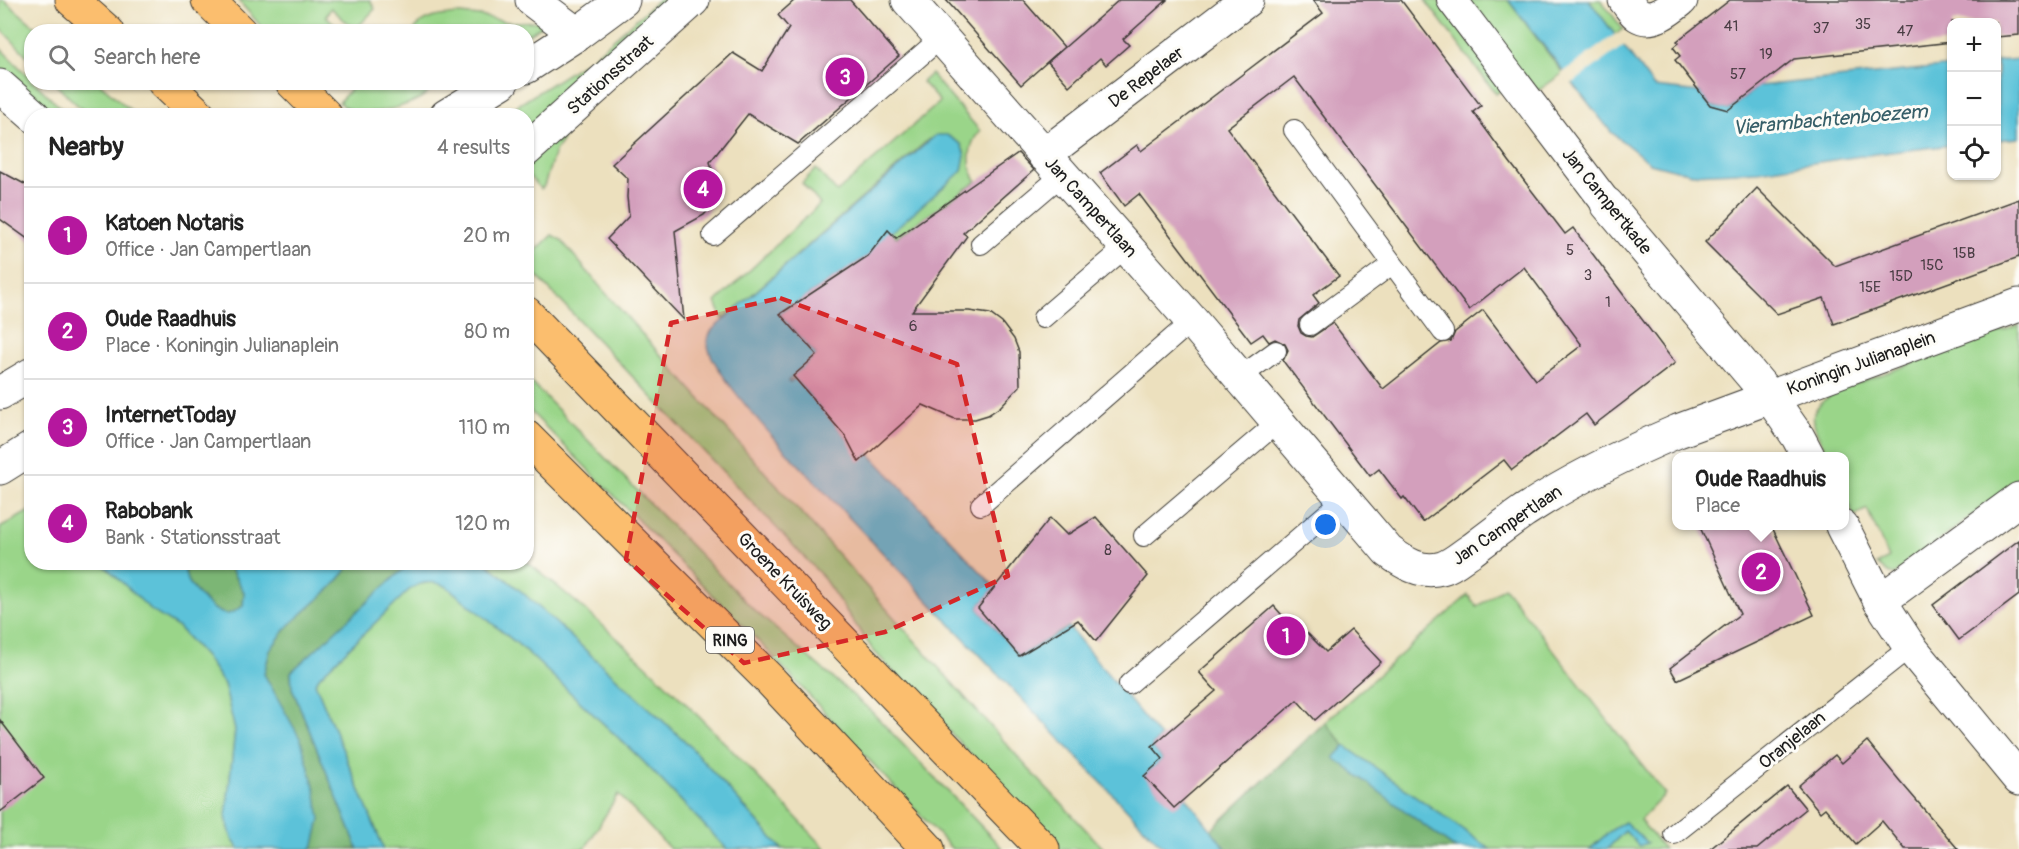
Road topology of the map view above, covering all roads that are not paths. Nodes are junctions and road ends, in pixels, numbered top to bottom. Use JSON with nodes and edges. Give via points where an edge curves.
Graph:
{"nodes":[{"id":1,"x":72,"y":0,"type":"edge"},
{"id":2,"x":208,"y":0,"type":"edge"},
{"id":3,"x":532,"y":0,"type":"edge"},
{"id":4,"x":623,"y":0,"type":"edge"},
{"id":5,"x":693,"y":0,"type":"edge"},
{"id":6,"x":908,"y":0,"type":"edge"},
{"id":7,"x":1247,"y":0,"type":"edge"},
{"id":8,"x":1452,"y":0,"type":"edge"},
{"id":9,"x":1681,"y":0,"type":"edge"},
{"id":10,"x":1636,"y":9,"type":"edge"},
{"id":11,"x":99,"y":24,"type":"edge"},
{"id":12,"x":232,"y":24,"type":"edge"},
{"id":13,"x":578,"y":33,"type":"junction"},
{"id":14,"x":942,"y":37,"type":"junction"},
{"id":15,"x":534,"y":62,"type":"edge"},
{"id":16,"x":0,"y":86,"type":"edge"},
{"id":17,"x":172,"y":90,"type":"edge"},
{"id":18,"x":300,"y":90,"type":"edge"},
{"id":19,"x":489,"y":90,"type":"edge"},
{"id":20,"x":25,"y":108,"type":"edge"},
{"id":21,"x":192,"y":108,"type":"edge"},
{"id":22,"x":318,"y":108,"type":"edge"},
{"id":23,"x":459,"y":108,"type":"edge"},
{"id":24,"x":1294,"y":130,"type":"dead end"},
{"id":25,"x":534,"y":143,"type":"edge"},
{"id":26,"x":1053,"y":165,"type":"junction"},
{"id":27,"x":1607,"y":204,"type":"joint"},
{"id":28,"x":713,"y":235,"type":"dead end"},
{"id":29,"x":981,"y":244,"type":"dead end"},
{"id":30,"x":1126,"y":248,"type":"junction"},
{"id":31,"x":1392,"y":264,"type":"junction"},
{"id":32,"x":2019,"y":305,"type":"edge"},
{"id":33,"x":1043,"y":318,"type":"dead end"},
{"id":34,"x":534,"y":321,"type":"edge"},
{"id":35,"x":1192,"y":321,"type":"junction"},
{"id":36,"x":1310,"y":325,"type":"dead end"},
{"id":37,"x":1443,"y":332,"type":"dead end"},
{"id":38,"x":1276,"y":351,"type":"dead end"},
{"id":39,"x":1240,"y":377,"type":"junction"},
{"id":40,"x":24,"y":379,"type":"edge"},
{"id":41,"x":0,"y":393,"type":"edge"},
{"id":42,"x":1770,"y":397,"type":"junction"},
{"id":43,"x":1279,"y":422,"type":"junction"},
{"id":44,"x":534,"y":445,"type":"edge"},
{"id":45,"x":1806,"y":452,"type":"edge"},
{"id":46,"x":24,"y":453,"type":"edge"},
{"id":47,"x":0,"y":468,"type":"edge"},
{"id":48,"x":1344,"y":499,"type":"junction"},
{"id":49,"x":2019,"y":499,"type":"edge"},
{"id":50,"x":981,"y":505,"type":"dead end"},
{"id":51,"x":1844,"y":530,"type":"edge"},
{"id":52,"x":1144,"y":536,"type":"dead end"},
{"id":53,"x":1880,"y":601,"type":"junction"},
{"id":54,"x":1910,"y":647,"type":"junction"},
{"id":55,"x":1129,"y":684,"type":"dead end"},
{"id":56,"x":2019,"y":779,"type":"edge"},
{"id":57,"x":1674,"y":834,"type":"dead end"},
{"id":58,"x":928,"y":849,"type":"edge"},
{"id":59,"x":1043,"y":849,"type":"edge"}],
"edges":[{"from":1,"to":11,"type":"main road"},
{"from":2,"to":12,"type":"main road"},
{"from":3,"to":13,"type":"street"},
{"from":4,"to":13,"type":"street"},
{"from":5,"to":25,"type":"street","name":"Stationsstraat"},
{"from":6,"to":14,"type":"street","name":"Jan Campertlaan"},
{"from":7,"to":26,"type":"street","name":"De Repelaer"},
{"from":8,"to":27,"type":"street","name":"Jan Campertkade"},
{"from":9,"to":10,"type":"street","via":[[1658,15]]},
{"from":13,"to":15,"type":"street"},
{"from":14,"to":26,"type":"street","name":"Jan Campertlaan"},
{"from":14,"to":28,"type":"lane"},
{"from":16,"to":20,"type":"street"},
{"from":17,"to":21,"type":"main road"},
{"from":18,"to":22,"type":"main road"},
{"from":19,"to":23,"type":"street"},
{"from":24,"to":31,"type":"lane"},
{"from":26,"to":29,"type":"lane"},
{"from":26,"to":30,"type":"street","name":"Jan Campertlaan"},
{"from":27,"to":42,"type":"street","name":"Jan Campertkade"},
{"from":30,"to":33,"type":"lane"},
{"from":30,"to":35,"type":"street","name":"Jan Campertlaan"},
{"from":31,"to":36,"type":"lane"},
{"from":31,"to":37,"type":"lane"},
{"from":32,"to":42,"type":"street","name":"Koningin Julianaplein"},
{"from":34,"to":59,"type":"main road","name":"Groene Kruisweg"},
{"from":35,"to":39,"type":"street","name":"Jan Campertlaan"},
{"from":35,"to":50,"type":"lane"},
{"from":38,"to":39,"type":"lane"},
{"from":39,"to":43,"type":"street","name":"Jan Campertlaan"},
{"from":40,"to":41,"type":"street"},
{"from":42,"to":45,"type":"street","name":"Koningin Julianaplein"},
{"from":42,"to":48,"type":"street","name":"Jan Campertlaan","via":[[1656,440],[1578,477],[1442,568],[1423,570],[1405,563],[1388,550]]},
{"from":43,"to":48,"type":"street","name":"Jan Campertlaan"},
{"from":43,"to":52,"type":"lane"},
{"from":44,"to":58,"type":"main road","number":"RING","via":[[769,679]]},
{"from":46,"to":47,"type":"street"},
{"from":48,"to":55,"type":"lane"},
{"from":49,"to":53,"type":"street"},
{"from":51,"to":53,"type":"street"},
{"from":53,"to":54,"type":"street"},
{"from":54,"to":56,"type":"street"},
{"from":54,"to":57,"type":"lane","name":"Oranjelaan"}]}
